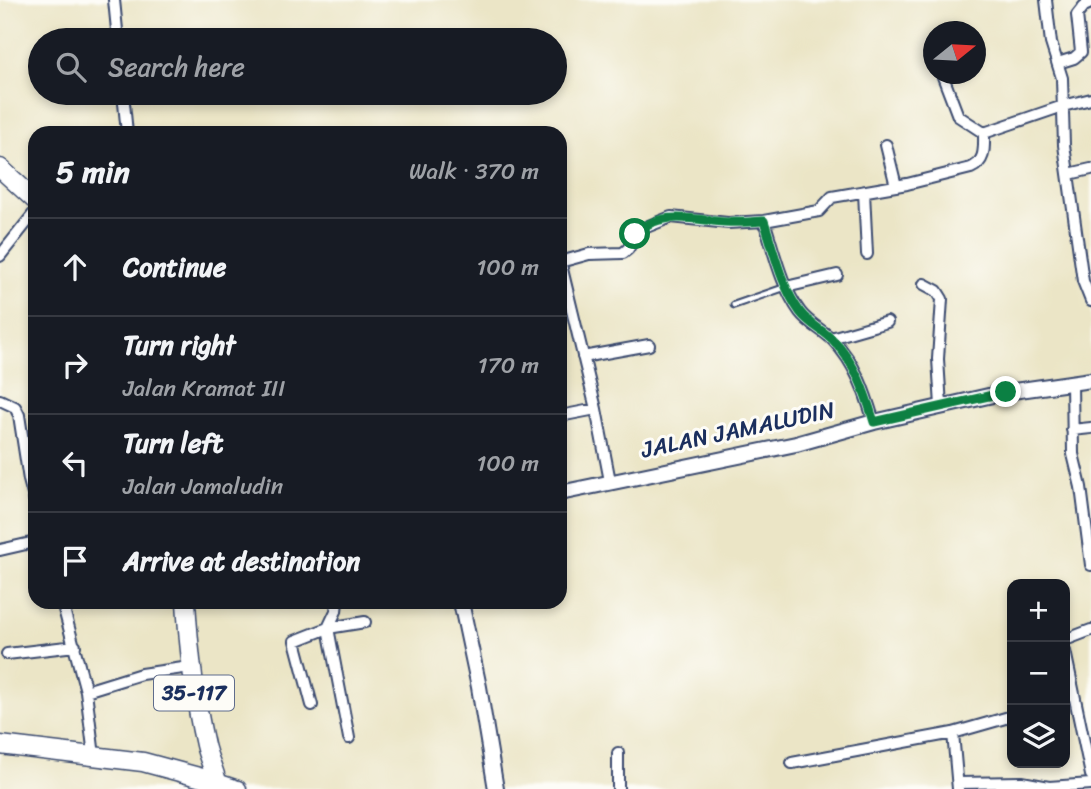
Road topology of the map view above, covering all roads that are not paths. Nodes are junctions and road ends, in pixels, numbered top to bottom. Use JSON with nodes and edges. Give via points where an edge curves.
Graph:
{"nodes":[{"id":1,"x":114,"y":0,"type":"edge"},
{"id":2,"x":1046,"y":0,"type":"edge"},
{"id":3,"x":1091,"y":3,"type":"edge"},
{"id":4,"x":117,"y":28,"type":"edge"},
{"id":5,"x":1058,"y":63,"type":"junction"},
{"id":6,"x":946,"y":84,"type":"edge"},
{"id":7,"x":1091,"y":99,"type":"edge"},
{"id":8,"x":124,"y":105,"type":"edge"},
{"id":9,"x":1063,"y":106,"type":"junction"},
{"id":10,"x":126,"y":126,"type":"edge"},
{"id":11,"x":984,"y":133,"type":"junction"},
{"id":12,"x":886,"y":145,"type":"dead end"},
{"id":13,"x":0,"y":168,"type":"edge"},
{"id":14,"x":1091,"y":169,"type":"edge"},
{"id":15,"x":1069,"y":174,"type":"junction"},
{"id":16,"x":896,"y":186,"type":"junction"},
{"id":17,"x":864,"y":192,"type":"junction"},
{"id":18,"x":28,"y":194,"type":"edge"},
{"id":19,"x":28,"y":221,"type":"edge"},
{"id":20,"x":764,"y":221,"type":"junction"},
{"id":21,"x":867,"y":254,"type":"dead end"},
{"id":22,"x":0,"y":256,"type":"edge"},
{"id":23,"x":567,"y":259,"type":"edge"},
{"id":24,"x":837,"y":275,"type":"dead end"},
{"id":25,"x":924,"y":284,"type":"dead end"},
{"id":26,"x":786,"y":287,"type":"junction"},
{"id":27,"x":567,"y":290,"type":"edge"},
{"id":28,"x":1091,"y":301,"type":"edge"},
{"id":29,"x":734,"y":305,"type":"dead end"},
{"id":30,"x":887,"y":322,"type":"dead end"},
{"id":31,"x":831,"y":338,"type":"junction"},
{"id":32,"x":649,"y":345,"type":"dead end"},
{"id":33,"x":583,"y":357,"type":"junction"},
{"id":34,"x":1091,"y":380,"type":"edge"},
{"id":35,"x":1072,"y":382,"type":"junction"},
{"id":36,"x":0,"y":400,"type":"edge"},
{"id":37,"x":941,"y":406,"type":"junction"},
{"id":38,"x":596,"y":409,"type":"junction"},
{"id":39,"x":567,"y":415,"type":"edge"},
{"id":40,"x":874,"y":422,"type":"junction"},
{"id":41,"x":1091,"y":428,"type":"edge"},
{"id":42,"x":1072,"y":430,"type":"junction"},
{"id":43,"x":28,"y":474,"type":"edge"},
{"id":44,"x":610,"y":481,"type":"junction"},
{"id":45,"x":567,"y":491,"type":"edge"},
{"id":46,"x":28,"y":544,"type":"edge"},
{"id":47,"x":1090,"y":544,"type":"edge"},
{"id":48,"x":0,"y":550,"type":"edge"},
{"id":49,"x":1091,"y":565,"type":"edge"},
{"id":50,"x":64,"y":609,"type":"edge"},
{"id":51,"x":186,"y":609,"type":"edge"},
{"id":52,"x":336,"y":609,"type":"edge"},
{"id":53,"x":462,"y":609,"type":"edge"},
{"id":54,"x":365,"y":622,"type":"dead end"},
{"id":55,"x":328,"y":628,"type":"junction"},
{"id":56,"x":1091,"y":631,"type":"edge"},
{"id":57,"x":1070,"y":638,"type":"edge"},
{"id":58,"x":75,"y":646,"type":"junction"},
{"id":59,"x":7,"y":654,"type":"dead end"},
{"id":60,"x":190,"y":667,"type":"junction"},
{"id":61,"x":1070,"y":675,"type":"edge"},
{"id":62,"x":86,"y":691,"type":"junction"},
{"id":63,"x":313,"y":705,"type":"dead end"},
{"id":64,"x":1007,"y":718,"type":"edge"},
{"id":65,"x":953,"y":733,"type":"junction"},
{"id":66,"x":349,"y":738,"type":"dead end"},
{"id":67,"x":0,"y":744,"type":"edge"},
{"id":68,"x":618,"y":753,"type":"dead end"},
{"id":69,"x":94,"y":756,"type":"junction"},
{"id":70,"x":792,"y":763,"type":"dead end"},
{"id":71,"x":1091,"y":775,"type":"edge"},
{"id":72,"x":216,"y":782,"type":"junction"},
{"id":73,"x":1091,"y":784,"type":"edge"},
{"id":74,"x":958,"y":786,"type":"edge"},
{"id":75,"x":238,"y":789,"type":"edge"},
{"id":76,"x":496,"y":789,"type":"edge"},
{"id":77,"x":618,"y":789,"type":"edge"}],
"edges":[{"from":1,"to":4,"type":"street"},
{"from":2,"to":5,"type":"street"},
{"from":3,"to":5,"type":"street","via":[[1077,15],[1081,52]]},
{"from":5,"to":9,"type":"street"},
{"from":6,"to":11,"type":"street","via":[[958,116]]},
{"from":7,"to":9,"type":"street"},
{"from":8,"to":10,"type":"street"},
{"from":9,"to":11,"type":"street"},
{"from":9,"to":15,"type":"street"},
{"from":11,"to":16,"type":"street","via":[[984,157],[978,164]]},
{"from":12,"to":16,"type":"street"},
{"from":13,"to":18,"type":"main road"},
{"from":14,"to":15,"type":"street"},
{"from":15,"to":28,"type":"street","via":[[1083,281]]},
{"from":16,"to":17,"type":"street"},
{"from":17,"to":20,"type":"street","via":[[832,197],[819,211]]},
{"from":17,"to":21,"type":"street"},
{"from":19,"to":22,"type":"street"},
{"from":20,"to":23,"type":"street","via":[[728,223],[671,217],[639,230],[623,253]]},
{"from":20,"to":26,"type":"street"},
{"from":24,"to":26,"type":"street"},
{"from":25,"to":37,"type":"street","via":[[942,299],[938,346]]},
{"from":26,"to":29,"type":"lane"},
{"from":26,"to":31,"type":"street","via":[[802,314]]},
{"from":27,"to":33,"type":"street"},
{"from":30,"to":31,"type":"street"},
{"from":31,"to":40,"type":"street","via":[[863,384]]},
{"from":32,"to":33,"type":"street"},
{"from":33,"to":38,"type":"street"},
{"from":34,"to":35,"type":"street","name":"JALAN JAMALUDIN"},
{"from":35,"to":37,"type":"street","name":"JALAN JAMALUDIN"},
{"from":35,"to":42,"type":"street"},
{"from":36,"to":43,"type":"street","via":[[15,407],[19,415]]},
{"from":37,"to":40,"type":"street","name":"JALAN JAMALUDIN"},
{"from":38,"to":39,"type":"street"},
{"from":38,"to":44,"type":"street"},
{"from":40,"to":44,"type":"street","name":"JALAN JAMALUDIN","via":[[796,444]]},
{"from":41,"to":42,"type":"street"},
{"from":42,"to":47,"type":"street"},
{"from":44,"to":45,"type":"street","name":"JALAN JAMALUDIN"},
{"from":46,"to":48,"type":"street"},
{"from":47,"to":49,"type":"street"},
{"from":50,"to":58,"type":"street"},
{"from":51,"to":60,"type":"main road","number":"35-117"},
{"from":52,"to":55,"type":"street"},
{"from":53,"to":76,"type":"street"},
{"from":54,"to":55,"type":"street"},
{"from":55,"to":63,"type":"street","via":[[294,644]]},
{"from":55,"to":66,"type":"street"},
{"from":56,"to":57,"type":"street"},
{"from":58,"to":59,"type":"street"},
{"from":58,"to":62,"type":"street"},
{"from":60,"to":62,"type":"street","via":[[141,674]]},
{"from":60,"to":72,"type":"main road","number":"35-117"},
{"from":61,"to":71,"type":"street"},
{"from":62,"to":69,"type":"street"},
{"from":64,"to":65,"type":"street"},
{"from":65,"to":70,"type":"street"},
{"from":65,"to":74,"type":"street"},
{"from":67,"to":69,"type":"main road"},
{"from":68,"to":77,"type":"street"},
{"from":69,"to":72,"type":"main road","via":[[143,762]]},
{"from":72,"to":75,"type":"main road"},
{"from":73,"to":74,"type":"street"}]}
